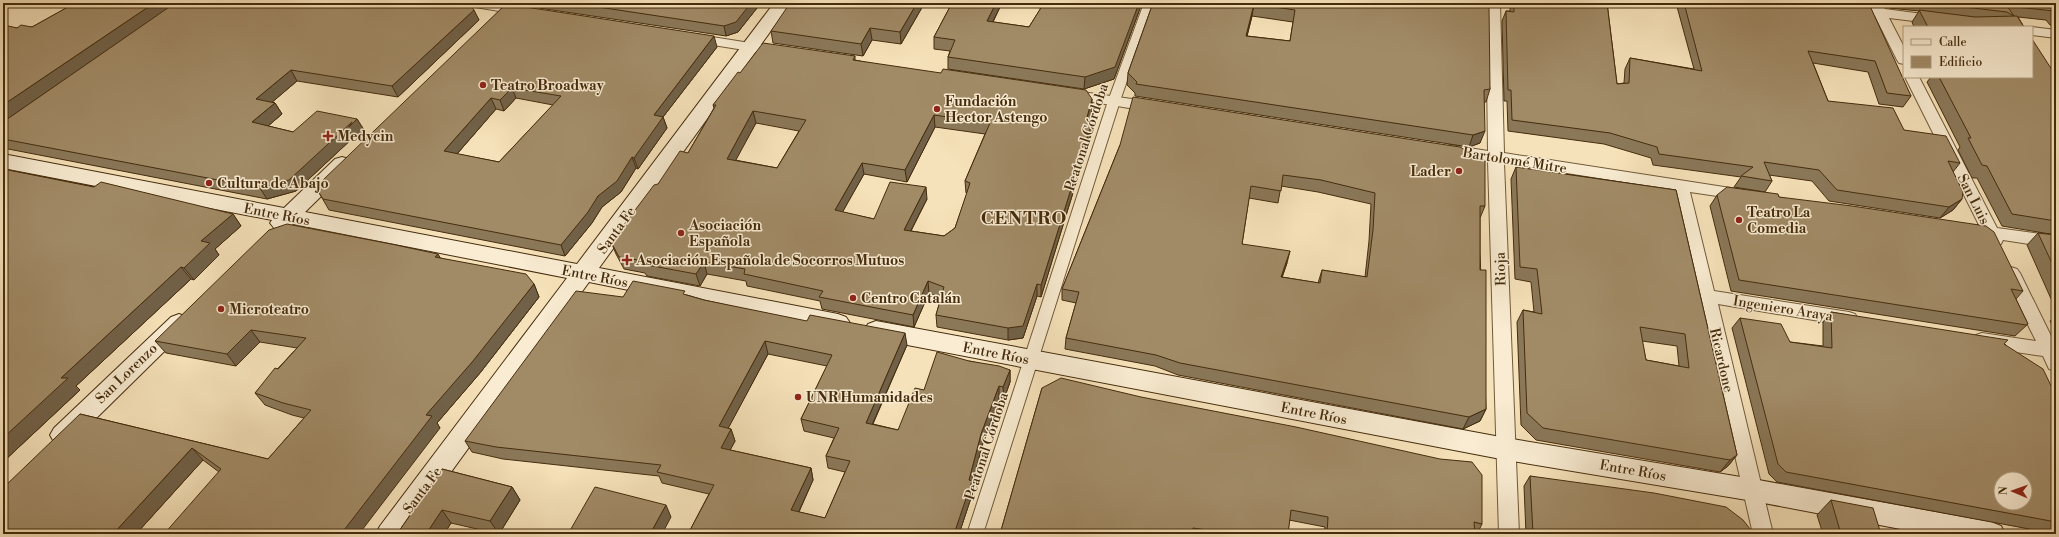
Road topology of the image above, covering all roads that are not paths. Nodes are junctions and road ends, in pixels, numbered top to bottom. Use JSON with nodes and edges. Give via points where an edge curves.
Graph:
{"nodes":[{"id":1,"x":475,"y":3,"type":"edge"},
{"id":2,"x":783,"y":3,"type":"edge"},
{"id":3,"x":1149,"y":3,"type":"edge"},
{"id":4,"x":1493,"y":3,"type":"edge"},
{"id":5,"x":506,"y":5,"type":"edge"},
{"id":6,"x":1841,"y":8,"type":"edge"},
{"id":7,"x":1878,"y":8,"type":"edge"},
{"id":8,"x":535,"y":13,"type":"edge"},
{"id":9,"x":1948,"y":21,"type":"edge"},
{"id":10,"x":487,"y":24,"type":"edge"},
{"id":11,"x":2033,"y":31,"type":"edge"},
{"id":12,"x":2056,"y":34,"type":"edge"},
{"id":13,"x":681,"y":36,"type":"edge"},
{"id":14,"x":750,"y":47,"type":"junction"},
{"id":15,"x":773,"y":51,"type":"edge"},
{"id":16,"x":1903,"y":58,"type":"edge"},
{"id":17,"x":1913,"y":78,"type":"edge"},
{"id":18,"x":1051,"y":92,"type":"edge"},
{"id":19,"x":1114,"y":101,"type":"junction"},
{"id":20,"x":1171,"y":109,"type":"edge"},
{"id":21,"x":1435,"y":148,"type":"edge"},
{"id":22,"x":355,"y":151,"type":"edge"},
{"id":23,"x":1496,"y":158,"type":"junction"},
{"id":24,"x":3,"y":161,"type":"edge"},
{"id":25,"x":1681,"y":186,"type":"junction"},
{"id":26,"x":1760,"y":198,"type":"edge"},
{"id":27,"x":288,"y":216,"type":"junction"},
{"id":28,"x":1958,"y":227,"type":"edge"},
{"id":29,"x":1991,"y":232,"type":"junction"},
{"id":30,"x":264,"y":240,"type":"edge"},
{"id":31,"x":2056,"y":242,"type":"edge"},
{"id":32,"x":583,"y":274,"type":"junction"},
{"id":33,"x":1707,"y":296,"type":"junction"},
{"id":34,"x":196,"y":306,"type":"edge"},
{"id":35,"x":1863,"y":321,"type":"edge"},
{"id":36,"x":1964,"y":337,"type":"edge"},
{"id":37,"x":2053,"y":357,"type":"edge"},
{"id":38,"x":1031,"y":360,"type":"junction"},
{"id":39,"x":48,"y":449,"type":"edge"},
{"id":40,"x":1506,"y":449,"type":"junction"},
{"id":41,"x":1753,"y":490,"type":"junction"},
{"id":42,"x":390,"y":534,"type":"edge"},
{"id":43,"x":974,"y":534,"type":"edge"},
{"id":44,"x":1509,"y":534,"type":"edge"},
{"id":45,"x":1763,"y":534,"type":"edge"},
{"id":46,"x":1991,"y":534,"type":"edge"}],
"edges":[{"from":1,"to":5,"type":"street"},
{"from":2,"to":14,"type":"main road","name":"Santa Fe"},
{"from":3,"to":19,"type":"street","name":"Peatonal Córdoba"},
{"from":4,"to":23,"type":"street","name":"Rioja"},
{"from":5,"to":8,"type":"street"},
{"from":5,"to":10,"type":"main road"},
{"from":6,"to":7,"type":"street"},
{"from":7,"to":9,"type":"street"},
{"from":7,"to":16,"type":"street"},
{"from":11,"to":12,"type":"street"},
{"from":13,"to":14,"type":"street"},
{"from":14,"to":15,"type":"street"},
{"from":14,"to":32,"type":"main road","name":"Santa Fe"},
{"from":17,"to":29,"type":"street","name":"San Luis"},
{"from":18,"to":19,"type":"street"},
{"from":19,"to":20,"type":"street"},
{"from":19,"to":38,"type":"street","name":"Peatonal Córdoba"},
{"from":21,"to":23,"type":"street","name":"Bartolomé Mitre"},
{"from":22,"to":27,"type":"main road"},
{"from":23,"to":25,"type":"street","name":"Bartolomé Mitre"},
{"from":23,"to":40,"type":"street","name":"Rioja"},
{"from":24,"to":27,"type":"main road","name":"Entre Ríos"},
{"from":25,"to":26,"type":"street","name":"Bartolomé Mitre"},
{"from":25,"to":33,"type":"street","name":"Ricardone"},
{"from":27,"to":30,"type":"main road"},
{"from":27,"to":32,"type":"main road","name":"Entre Ríos"},
{"from":28,"to":29,"type":"street"},
{"from":29,"to":31,"type":"street"},
{"from":29,"to":37,"type":"street","name":"San Luis"},
{"from":32,"to":38,"type":"main road","name":"Entre Ríos"},
{"from":32,"to":42,"type":"main road","name":"Santa Fe"},
{"from":33,"to":35,"type":"street","name":"Ingeniero Araya"},
{"from":33,"to":41,"type":"street","name":"Ricardone"},
{"from":34,"to":39,"type":"main road","name":"San Lorenzo"},
{"from":36,"to":37,"type":"street"},
{"from":38,"to":40,"type":"main road","name":"Entre Ríos"},
{"from":38,"to":43,"type":"street","name":"Peatonal Córdoba"},
{"from":40,"to":41,"type":"main road","name":"Entre Ríos"},
{"from":40,"to":44,"type":"street","name":"Rioja"},
{"from":41,"to":45,"type":"street","name":"Ricardone"},
{"from":41,"to":46,"type":"main road","name":"Entre Ríos"}]}
